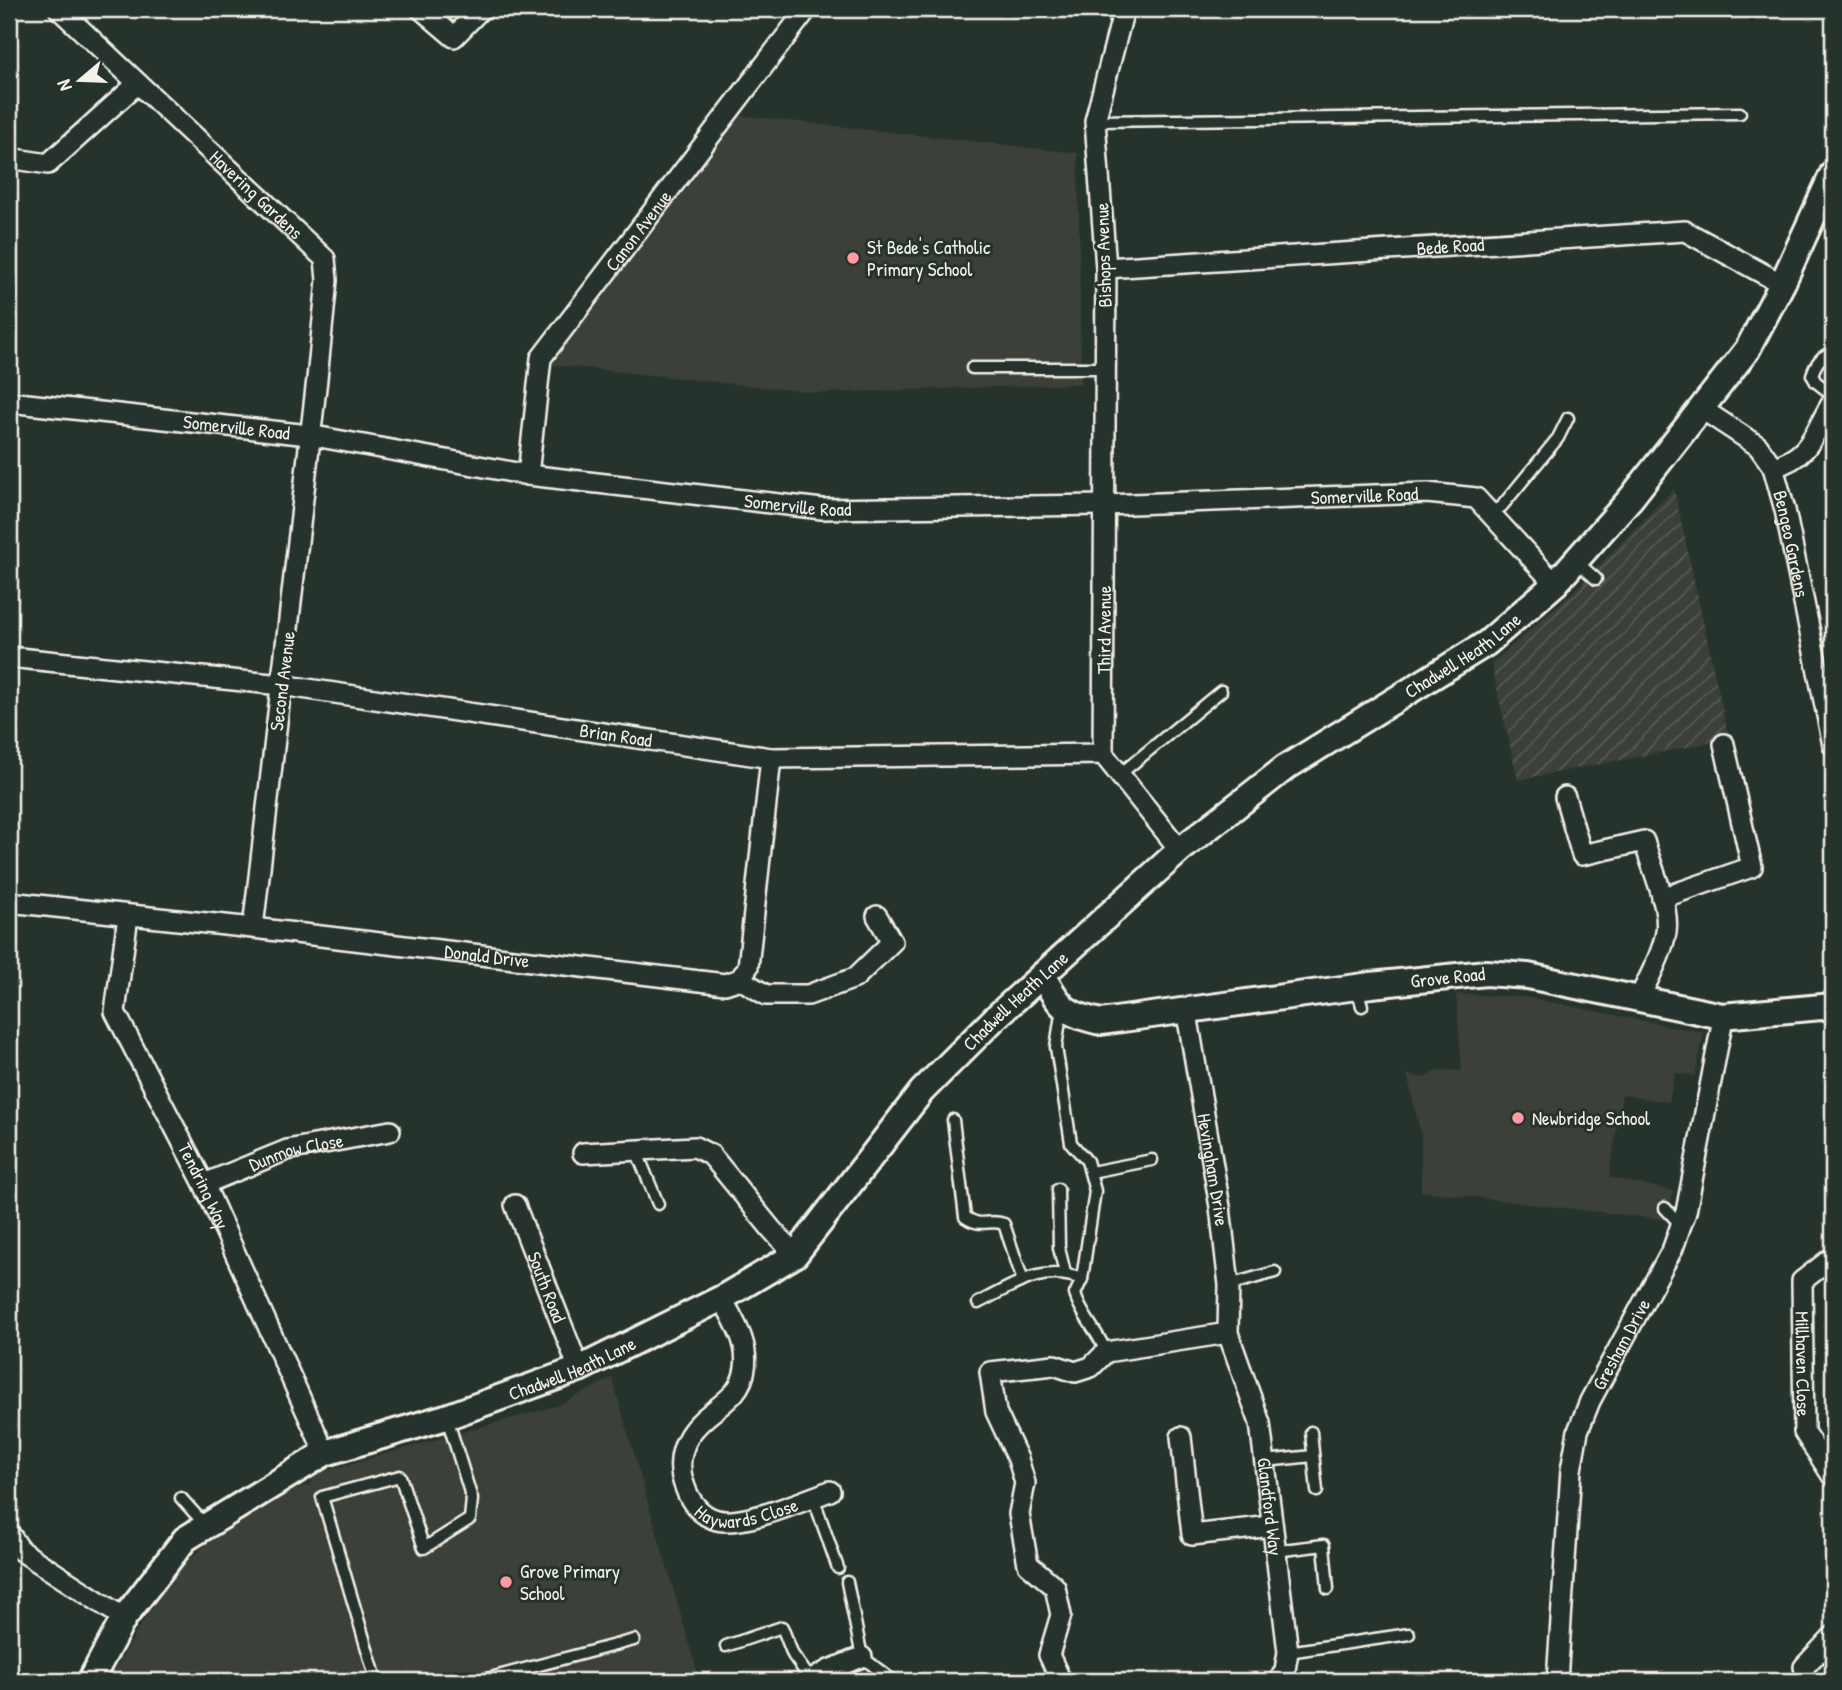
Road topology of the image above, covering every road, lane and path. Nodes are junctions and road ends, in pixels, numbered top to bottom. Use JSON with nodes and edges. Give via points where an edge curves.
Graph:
{"nodes":[{"id":1,"x":59,"y":9,"type":"edge"},
{"id":2,"x":421,"y":9,"type":"edge"},
{"id":3,"x":481,"y":9,"type":"edge"},
{"id":4,"x":807,"y":9,"type":"edge"},
{"id":5,"x":1124,"y":9,"type":"edge"},
{"id":6,"x":137,"y":84,"type":"junction"},
{"id":7,"x":1740,"y":113,"type":"dead end"},
{"id":8,"x":1095,"y":121,"type":"junction"},
{"id":9,"x":9,"y":158,"type":"edge"},
{"id":10,"x":1833,"y":173,"type":"edge"},
{"id":11,"x":1106,"y":268,"type":"junction"},
{"id":12,"x":1782,"y":284,"type":"junction"},
{"id":13,"x":1833,"y":354,"type":"edge"},
{"id":14,"x":972,"y":368,"type":"dead end"},
{"id":15,"x":1105,"y":368,"type":"junction"},
{"id":16,"x":1833,"y":395,"type":"edge"},
{"id":17,"x":1833,"y":401,"type":"edge"},
{"id":18,"x":9,"y":402,"type":"edge"},
{"id":19,"x":1702,"y":409,"type":"junction"},
{"id":20,"x":1568,"y":418,"type":"dead end"},
{"id":21,"x":309,"y":435,"type":"junction"},
{"id":22,"x":1773,"y":467,"type":"junction"},
{"id":23,"x":528,"y":475,"type":"junction"},
{"id":24,"x":1105,"y":505,"type":"junction"},
{"id":25,"x":1490,"y":514,"type":"junction"},
{"id":26,"x":1576,"y":560,"type":"junction"},
{"id":27,"x":1595,"y":579,"type":"dead end"},
{"id":28,"x":1555,"y":584,"type":"junction"},
{"id":29,"x":9,"y":657,"type":"edge"},
{"id":30,"x":281,"y":685,"type":"junction"},
{"id":31,"x":1221,"y":691,"type":"dead end"},
{"id":32,"x":1724,"y":744,"type":"dead end"},
{"id":33,"x":1833,"y":745,"type":"edge"},
{"id":34,"x":1102,"y":754,"type":"junction"},
{"id":35,"x":771,"y":758,"type":"junction"},
{"id":36,"x":1119,"y":776,"type":"junction"},
{"id":37,"x":1565,"y":797,"type":"dead end"},
{"id":38,"x":1180,"y":850,"type":"junction"},
{"id":39,"x":1662,"y":898,"type":"junction"},
{"id":40,"x":9,"y":902,"type":"edge"},
{"id":41,"x":128,"y":916,"type":"junction"},
{"id":42,"x":877,"y":916,"type":"dead end"},
{"id":43,"x":253,"y":928,"type":"junction"},
{"id":44,"x":1042,"y":975,"type":"junction"},
{"id":45,"x":740,"y":979,"type":"junction"},
{"id":46,"x":1639,"y":999,"type":"junction"},
{"id":47,"x":1833,"y":1006,"type":"edge"},
{"id":48,"x":1062,"y":1008,"type":"junction"},
{"id":49,"x":1186,"y":1009,"type":"junction"},
{"id":50,"x":1721,"y":1016,"type":"junction"},
{"id":51,"x":953,"y":1120,"type":"dead end"},
{"id":52,"x":390,"y":1131,"type":"dead end"},
{"id":53,"x":636,"y":1150,"type":"junction"},
{"id":54,"x":583,"y":1153,"type":"dead end"},
{"id":55,"x":1152,"y":1160,"type":"dead end"},
{"id":56,"x":1091,"y":1172,"type":"junction"},
{"id":57,"x":204,"y":1184,"type":"junction"},
{"id":58,"x":1058,"y":1189,"type":"dead end"},
{"id":59,"x":658,"y":1204,"type":"dead end"},
{"id":60,"x":515,"y":1205,"type":"dead end"},
{"id":61,"x":1665,"y":1208,"type":"dead end"},
{"id":62,"x":1681,"y":1225,"type":"junction"},
{"id":63,"x":795,"y":1255,"type":"junction"},
{"id":64,"x":1833,"y":1257,"type":"edge"},
{"id":65,"x":1275,"y":1272,"type":"dead end"},
{"id":66,"x":1065,"y":1273,"type":"junction"},
{"id":67,"x":1082,"y":1279,"type":"junction"},
{"id":68,"x":1023,"y":1281,"type":"junction"},
{"id":69,"x":1229,"y":1285,"type":"junction"},
{"id":70,"x":722,"y":1298,"type":"junction"},
{"id":71,"x":978,"y":1303,"type":"dead end"},
{"id":72,"x":1228,"y":1333,"type":"junction"},
{"id":73,"x":1106,"y":1352,"type":"junction"},
{"id":74,"x":579,"y":1369,"type":"junction"},
{"id":75,"x":446,"y":1417,"type":"junction"},
{"id":76,"x":1311,"y":1432,"type":"dead end"},
{"id":77,"x":1181,"y":1437,"type":"dead end"},
{"id":78,"x":325,"y":1453,"type":"junction"},
{"id":79,"x":1314,"y":1457,"type":"junction"},
{"id":80,"x":1265,"y":1461,"type":"junction"},
{"id":81,"x":1833,"y":1476,"type":"edge"},
{"id":82,"x":1317,"y":1491,"type":"dead end"},
{"id":83,"x":822,"y":1494,"type":"joint"},
{"id":84,"x":181,"y":1498,"type":"dead end"},
{"id":85,"x":1272,"y":1525,"type":"junction"},
{"id":86,"x":207,"y":1526,"type":"junction"},
{"id":87,"x":9,"y":1533,"type":"edge"},
{"id":88,"x":1275,"y":1551,"type":"junction"},
{"id":89,"x":838,"y":1568,"type":"dead end"},
{"id":90,"x":847,"y":1582,"type":"dead end"},
{"id":91,"x":1328,"y":1589,"type":"dead end"},
{"id":92,"x":124,"y":1618,"type":"junction"},
{"id":93,"x":1409,"y":1634,"type":"dead end"},
{"id":94,"x":1833,"y":1636,"type":"edge"},
{"id":95,"x":634,"y":1640,"type":"dead end"},
{"id":96,"x":726,"y":1646,"type":"dead end"},
{"id":97,"x":1288,"y":1652,"type":"junction"},
{"id":98,"x":862,"y":1657,"type":"junction"},
{"id":99,"x":1804,"y":1667,"type":"dead end"},
{"id":100,"x":90,"y":1681,"type":"edge"},
{"id":101,"x":380,"y":1681,"type":"edge"},
{"id":102,"x":479,"y":1681,"type":"edge"},
{"id":103,"x":811,"y":1681,"type":"edge"},
{"id":104,"x":893,"y":1681,"type":"edge"},
{"id":105,"x":1061,"y":1681,"type":"edge"},
{"id":106,"x":1279,"y":1681,"type":"edge"},
{"id":107,"x":1558,"y":1681,"type":"edge"}],
"edges":[{"from":1,"to":6,"type":"street","name":"Havering Gardens"},
{"from":2,"to":3,"type":"street","via":[[454,37]]},
{"from":4,"to":23,"type":"street","name":"Canon Avenue","via":[[541,358]]},
{"from":5,"to":8,"type":"street","name":"Bishops Avenue"},
{"from":6,"to":9,"type":"street","via":[[48,164]]},
{"from":6,"to":21,"type":"street","name":"Havering Gardens","via":[[325,259],[327,281]]},
{"from":7,"to":8,"type":"lane"},
{"from":8,"to":11,"type":"street","name":"Bishops Avenue"},
{"from":10,"to":12,"type":"street","name":"Chadwell Heath Lane"},
{"from":11,"to":12,"type":"street","name":"Bede Road","via":[[1685,230]]},
{"from":11,"to":15,"type":"street","name":"Bishops Avenue"},
{"from":12,"to":19,"type":"street","name":"Chadwell Heath Lane","via":[[1746,350]]},
{"from":13,"to":16,"type":"lane","via":[[1821,358],[1812,374]]},
{"from":14,"to":15,"type":"lane"},
{"from":15,"to":24,"type":"street","name":"Bishops Avenue"},
{"from":17,"to":22,"type":"street","via":[[1804,452]]},
{"from":18,"to":21,"type":"street","name":"Somerville Road"},
{"from":19,"to":22,"type":"street","via":[[1758,446]]},
{"from":19,"to":26,"type":"street","name":"Chadwell Heath Lane"},
{"from":20,"to":25,"type":"lane","via":[[1551,446],[1502,506]]},
{"from":21,"to":23,"type":"street","name":"Somerville Road"},
{"from":21,"to":30,"type":"street","name":"Second Avenue"},
{"from":22,"to":33,"type":"street","name":"Bengeo Gardens"},
{"from":23,"to":24,"type":"street","name":"Somerville Road","via":[[822,509]]},
{"from":24,"to":25,"type":"street","name":"Somerville Road","via":[[1427,493],[1476,498]]},
{"from":24,"to":34,"type":"street","name":"Third Avenue"},
{"from":25,"to":28,"type":"street","name":"Somerville Road"},
{"from":26,"to":27,"type":"lane"},
{"from":26,"to":28,"type":"street","name":"Chadwell Heath Lane"},
{"from":28,"to":38,"type":"street","name":"Chadwell Heath Lane","via":[[1487,643],[1285,768]]},
{"from":29,"to":30,"type":"street","name":"Brian Road"},
{"from":30,"to":35,"type":"street","name":"Brian Road"},
{"from":30,"to":43,"type":"street","name":"Second Avenue"},
{"from":31,"to":36,"type":"lane"},
{"from":32,"to":39,"type":"street","via":[[1752,867]]},
{"from":34,"to":35,"type":"street","name":"Brian Road"},
{"from":34,"to":36,"type":"street"},
{"from":35,"to":45,"type":"street","via":[[748,967]]},
{"from":36,"to":38,"type":"street"},
{"from":37,"to":39,"type":"street","via":[[1582,855],[1644,841]]},
{"from":38,"to":44,"type":"street","name":"Chadwell Heath Lane"},
{"from":39,"to":46,"type":"street","via":[[1666,930]]},
{"from":40,"to":41,"type":"street","name":"Donald Drive"},
{"from":41,"to":43,"type":"street","name":"Donald Drive"},
{"from":41,"to":57,"type":"street","name":"Tendring Way","via":[[115,1012]]},
{"from":42,"to":45,"type":"street","via":[[892,942],[855,978],[808,995],[766,995]]},
{"from":43,"to":45,"type":"street","name":"Donald Drive","via":[[725,984]]},
{"from":44,"to":48,"type":"street"},
{"from":44,"to":63,"type":"street","name":"Chadwell Heath Lane","via":[[922,1091]]},
{"from":46,"to":49,"type":"street","name":"Grove Road","via":[[1528,976],[1486,973],[1359,996]]},
{"from":46,"to":50,"type":"street","name":"Grove Road"},
{"from":47,"to":50,"type":"street","name":"Grove Road"},
{"from":48,"to":49,"type":"street","name":"Grove Road","via":[[1101,1022]]},
{"from":48,"to":56,"type":"lane","via":[[1056,1048],[1071,1143]]},
{"from":49,"to":69,"type":"street","name":"Hevingham Drive"},
{"from":50,"to":62,"type":"street","name":"Gresham Drive"},
{"from":51,"to":68,"type":"lane","via":[[965,1217],[976,1224],[1004,1224]]},
{"from":52,"to":57,"type":"street","name":"Dunmow Close","via":[[287,1150]]},
{"from":53,"to":54,"type":"street"},
{"from":53,"to":59,"type":"lane"},
{"from":53,"to":63,"type":"street","via":[[695,1147],[712,1155]]},
{"from":55,"to":56,"type":"lane"},
{"from":56,"to":67,"type":"lane","via":[[1095,1191]]},
{"from":57,"to":78,"type":"street","name":"Tendring Way"},
{"from":58,"to":66,"type":"lane","via":[[1059,1248]]},
{"from":60,"to":74,"type":"street","name":"South Road"},
{"from":61,"to":62,"type":"lane"},
{"from":62,"to":107,"type":"street","name":"Gresham Drive","via":[[1578,1431],[1571,1470]]},
{"from":63,"to":70,"type":"street","name":"Chadwell Heath Lane"},
{"from":64,"to":81,"type":"street","name":"Millhaven Close","via":[[1802,1281],[1802,1294],[1804,1432]]},
{"from":65,"to":69,"type":"lane"},
{"from":66,"to":67,"type":"lane"},
{"from":66,"to":68,"type":"lane"},
{"from":67,"to":73,"type":"lane","via":[[1075,1294],[1078,1306]]},
{"from":68,"to":71,"type":"lane"},
{"from":69,"to":72,"type":"street","name":"Hevingham Drive"},
{"from":70,"to":74,"type":"street","name":"Chadwell Heath Lane"},
{"from":70,"to":83,"type":"street","name":"Haywards Close","via":[[745,1344],[746,1366],[734,1395],[690,1433],[683,1446],[679,1464],[690,1500],[717,1521],[740,1521]]},
{"from":72,"to":73,"type":"street"},
{"from":72,"to":80,"type":"street","name":"Glandford Way","via":[[1260,1423]]},
{"from":73,"to":105,"type":"street","via":[[1091,1367],[1075,1372],[1054,1365],[990,1372],[996,1412],[1026,1483],[1019,1514],[1028,1564],[1055,1587],[1061,1615],[1049,1656]]},
{"from":74,"to":75,"type":"street","name":"Chadwell Heath Lane"},
{"from":75,"to":78,"type":"street","name":"Chadwell Heath Lane"},
{"from":75,"to":101,"type":"lane","via":[[472,1499],[470,1519],[437,1541],[424,1548],[400,1476],[322,1497]]},
{"from":76,"to":79,"type":"lane"},
{"from":77,"to":85,"type":"street","via":[[1192,1535]]},
{"from":78,"to":86,"type":"street","name":"Chadwell Heath Lane"},
{"from":79,"to":80,"type":"lane"},
{"from":79,"to":82,"type":"lane"},
{"from":80,"to":85,"type":"street","name":"Glandford Way"},
{"from":83,"to":89,"type":"lane"},
{"from":84,"to":86,"type":"lane"},
{"from":85,"to":88,"type":"street","name":"Glandford Way"},
{"from":86,"to":92,"type":"street","name":"Chadwell Heath Lane","via":[[185,1539]]},
{"from":87,"to":92,"type":"street","via":[[22,1551]]},
{"from":88,"to":91,"type":"lane","via":[[1324,1545]]},
{"from":88,"to":97,"type":"street","name":"Glandford Way"},
{"from":90,"to":98,"type":"lane"},
{"from":92,"to":100,"type":"street","name":"Chadwell Heath Lane"},
{"from":93,"to":97,"type":"lane"},
{"from":94,"to":99,"type":"street"},
{"from":95,"to":102,"type":"lane"},
{"from":96,"to":103,"type":"lane","via":[[782,1626],[793,1655]]},
{"from":97,"to":106,"type":"street","name":"Glandford Way"},
{"from":98,"to":103,"type":"street"},
{"from":98,"to":104,"type":"lane"}]}
